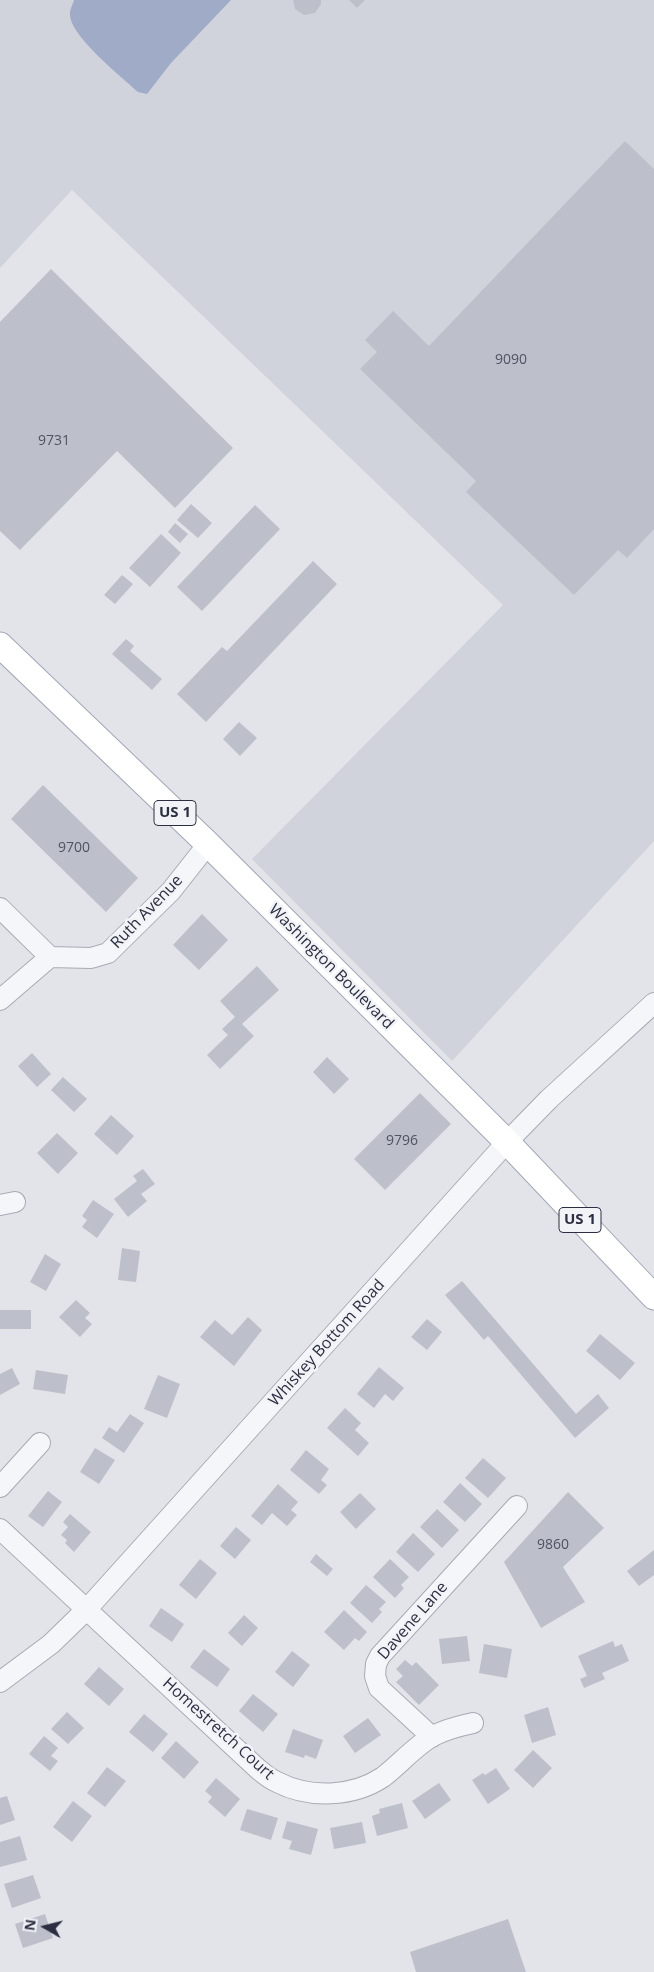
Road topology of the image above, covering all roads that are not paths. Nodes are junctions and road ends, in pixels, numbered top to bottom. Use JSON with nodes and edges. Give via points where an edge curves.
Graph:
{"nodes":[{"id":1,"x":0,"y":645,"type":"edge"},
{"id":2,"x":208,"y":844,"type":"junction"},
{"id":3,"x":0,"y":908,"type":"edge"},
{"id":4,"x":50,"y":957,"type":"junction"},
{"id":5,"x":0,"y":1000,"type":"edge"},
{"id":6,"x":654,"y":1003,"type":"edge"},
{"id":7,"x":506,"y":1142,"type":"junction"},
{"id":8,"x":654,"y":1297,"type":"edge"},
{"id":9,"x":40,"y":1443,"type":"dead end"},
{"id":10,"x":0,"y":1487,"type":"edge"},
{"id":11,"x":516,"y":1506,"type":"dead end"},
{"id":12,"x":0,"y":1529,"type":"edge"},
{"id":13,"x":87,"y":1608,"type":"junction"},
{"id":14,"x":0,"y":1682,"type":"edge"},
{"id":15,"x":473,"y":1723,"type":"dead end"},
{"id":16,"x":432,"y":1737,"type":"junction"}],
"edges":[{"from":1,"to":2,"type":"main road","name":"Washington Boulevard","number":"US 1"},
{"from":2,"to":4,"type":"street","name":"Ruth Avenue","via":[[171,891],[108,953],[90,958]]},
{"from":2,"to":7,"type":"main road","name":"Washington Boulevard","number":"US 1"},
{"from":3,"to":4,"type":"street"},
{"from":4,"to":5,"type":"street"},
{"from":6,"to":7,"type":"street","name":"Whiskey Bottom Road"},
{"from":7,"to":8,"type":"main road","name":"Washington Boulevard","number":"US 1"},
{"from":7,"to":13,"type":"street","name":"Whiskey Bottom Road"},
{"from":9,"to":10,"type":"street"},
{"from":11,"to":16,"type":"street","name":"Davene Lane","via":[[376,1664],[379,1688]]},
{"from":12,"to":13,"type":"street","name":"Homestretch Court"},
{"from":13,"to":14,"type":"street","name":"Whiskey Bottom Road","via":[[51,1644]]},
{"from":13,"to":16,"type":"street","name":"Homestretch Court","via":[[258,1769],[277,1782],[319,1794],[359,1789],[382,1777]]},
{"from":15,"to":16,"type":"street","name":"Homestretch Court"}]}
